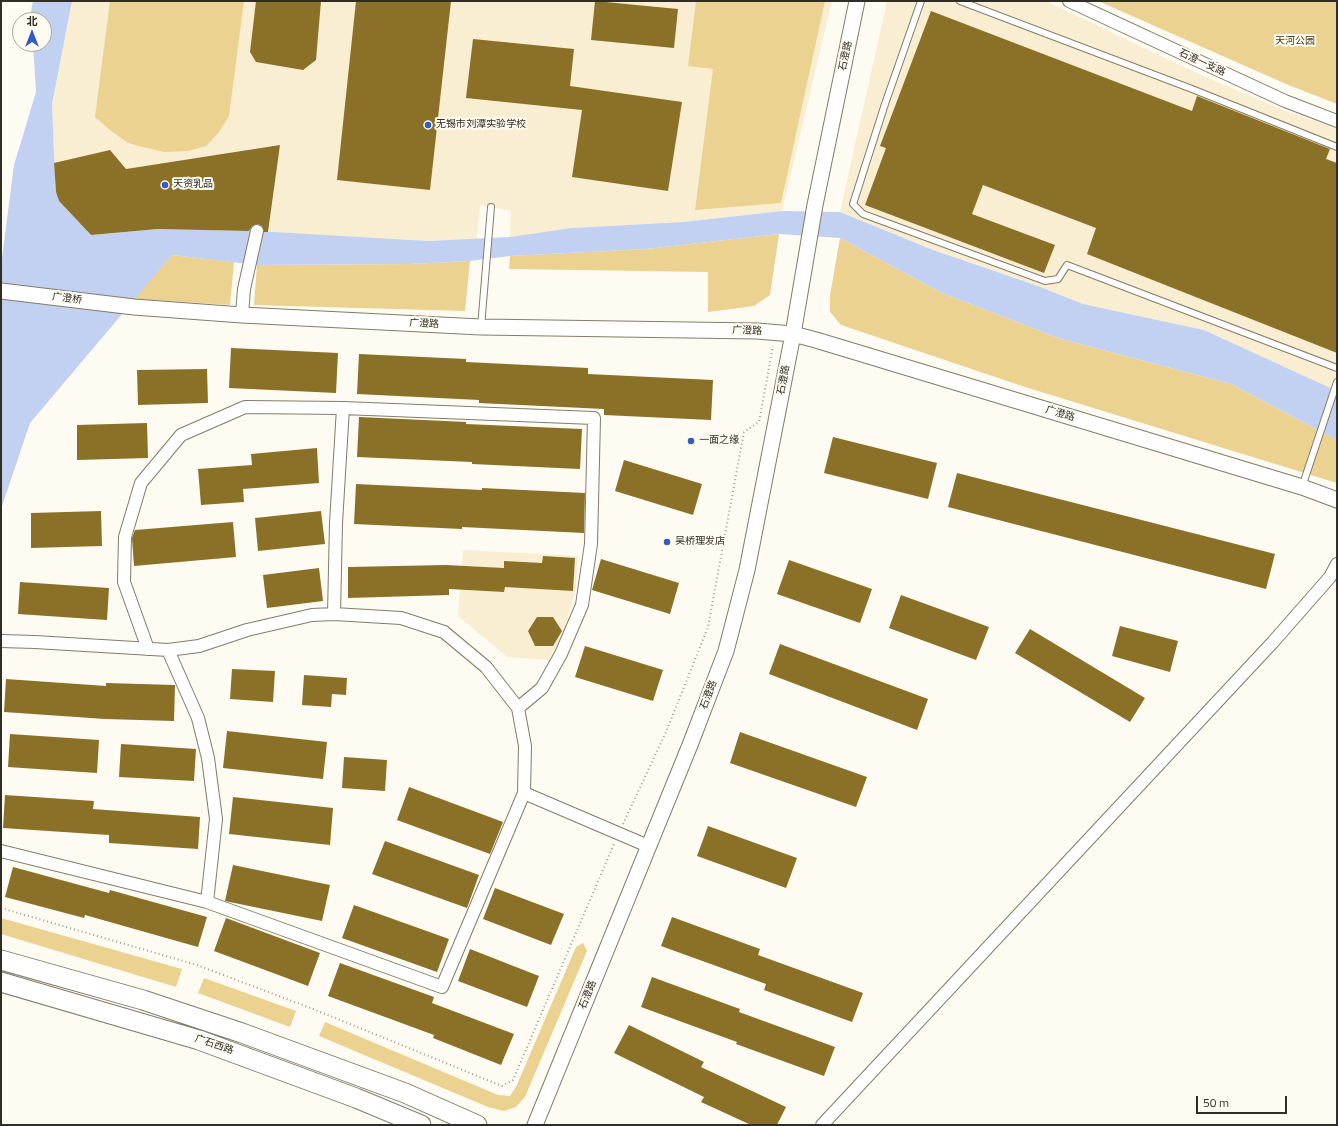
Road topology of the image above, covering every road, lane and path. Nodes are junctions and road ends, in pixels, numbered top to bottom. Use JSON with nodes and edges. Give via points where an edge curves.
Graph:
{"nodes":[{"id":1,"x":857,"y":1,"type":"edge"},
{"id":2,"x":921,"y":1,"type":"edge"},
{"id":3,"x":960,"y":1,"type":"edge"},
{"id":4,"x":1069,"y":1,"type":"edge"},
{"id":5,"x":1337,"y":121,"type":"edge"},
{"id":6,"x":1337,"y":147,"type":"edge"},
{"id":7,"x":491,"y":207,"type":"dead end"},
{"id":8,"x":257,"y":231,"type":"dead end"},
{"id":9,"x":1,"y":291,"type":"edge"},
{"id":10,"x":134,"y":307,"type":"joint"},
{"id":11,"x":242,"y":315,"type":"junction"},
{"id":12,"x":481,"y":327,"type":"junction"},
{"id":13,"x":793,"y":334,"type":"junction"},
{"id":14,"x":1337,"y":368,"type":"edge"},
{"id":15,"x":1337,"y":383,"type":"edge"},
{"id":16,"x":342,"y":408,"type":"junction"},
{"id":17,"x":1302,"y":487,"type":"junction"},
{"id":18,"x":1337,"y":500,"type":"edge"},
{"id":19,"x":1337,"y":564,"type":"edge"},
{"id":20,"x":334,"y":614,"type":"junction"},
{"id":21,"x":1,"y":641,"type":"edge"},
{"id":22,"x":148,"y":649,"type":"junction"},
{"id":23,"x":168,"y":650,"type":"junction"},
{"id":24,"x":518,"y":708,"type":"junction"},
{"id":25,"x":524,"y":794,"type":"junction"},
{"id":26,"x":648,"y":846,"type":"junction"},
{"id":27,"x":1,"y":851,"type":"edge"},
{"id":28,"x":207,"y":902,"type":"junction"},
{"id":29,"x":1,"y":960,"type":"edge"},
{"id":30,"x":1,"y":982,"type":"edge"},
{"id":31,"x":421,"y":1125,"type":"edge"},
{"id":32,"x":477,"y":1125,"type":"edge"},
{"id":33,"x":535,"y":1125,"type":"edge"},
{"id":34,"x":822,"y":1125,"type":"edge"}],
"edges":[{"from":1,"to":13,"type":"street","name":"石澄路","via":[[815,204]]},
{"from":2,"to":14,"type":"lane","via":[[884,104],[853,204],[863,214],[1045,281],[1058,279],[1067,265]]},
{"from":3,"to":6,"type":"lane"},
{"from":4,"to":5,"type":"street","name":"石澄一支路","via":[[1286,101]]},
{"from":7,"to":12,"type":"lane"},
{"from":8,"to":11,"type":"street","via":[[244,289]]},
{"from":9,"to":10,"type":"street","name":"广澄桥"},
{"from":10,"to":11,"type":"street","name":"广澄路"},
{"from":11,"to":12,"type":"street","name":"广澄路"},
{"from":12,"to":13,"type":"street","name":"广澄路","via":[[758,331]]},
{"from":13,"to":17,"type":"street","name":"广澄路"},
{"from":13,"to":26,"type":"street","name":"石澄路","via":[[747,570],[726,651]]},
{"from":15,"to":17,"type":"lane"},
{"from":16,"to":20,"type":"street"},
{"from":16,"to":22,"type":"street","via":[[245,407],[181,435],[141,482],[125,537],[124,582]]},
{"from":16,"to":24,"type":"street","via":[[594,418],[591,544],[582,605],[561,654],[542,688]]},
{"from":17,"to":18,"type":"street","name":"广澄路"},
{"from":19,"to":34,"type":"street","via":[[1330,577],[1268,648]]},
{"from":20,"to":23,"type":"street","via":[[312,615],[247,630],[199,646]]},
{"from":20,"to":24,"type":"street","via":[[401,618],[444,632],[486,667]]},
{"from":21,"to":22,"type":"street"},
{"from":22,"to":23,"type":"street"},
{"from":23,"to":28,"type":"street","via":[[198,718],[208,758],[216,819]]},
{"from":24,"to":25,"type":"street","via":[[525,746]]},
{"from":25,"to":26,"type":"street"},
{"from":25,"to":28,"type":"street","via":[[442,987]]},
{"from":26,"to":33,"type":"street","name":"石澄路"},
{"from":27,"to":28,"type":"street"},
{"from":29,"to":32,"type":"main road","via":[[143,1000],[242,1033],[405,1093]]},
{"from":30,"to":31,"type":"main road","name":"广石西路","via":[[199,1040]]}]}
